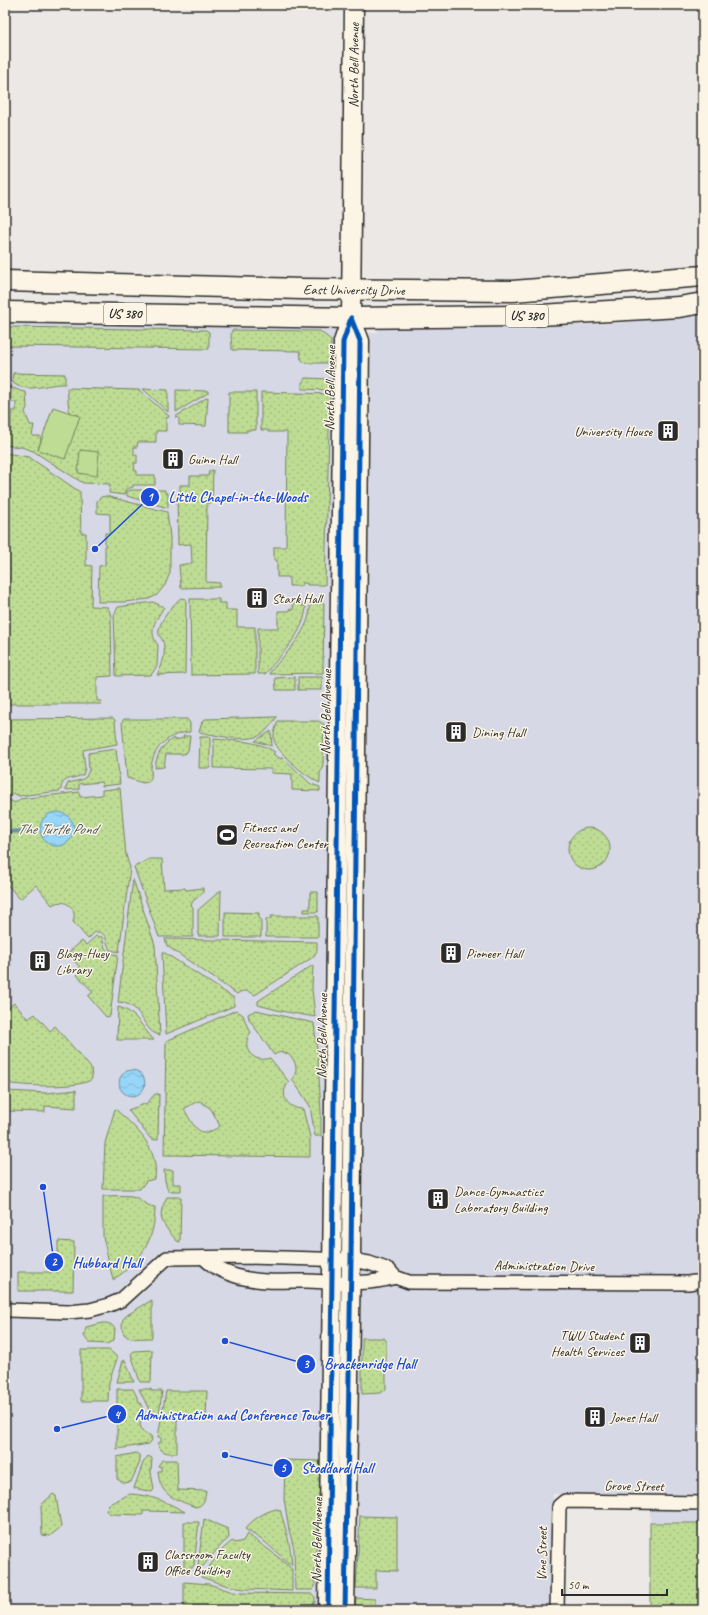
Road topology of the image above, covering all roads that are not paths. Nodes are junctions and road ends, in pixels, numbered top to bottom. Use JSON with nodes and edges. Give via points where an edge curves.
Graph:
{"nodes":[{"id":1,"x":354,"y":5,"type":"edge"},
{"id":2,"x":703,"y":276,"type":"edge"},
{"id":3,"x":5,"y":281,"type":"edge"},
{"id":4,"x":352,"y":290,"type":"junction"},
{"id":5,"x":703,"y":303,"type":"edge"},
{"id":6,"x":5,"y":312,"type":"edge"},
{"id":7,"x":351,"y":318,"type":"junction"},
{"id":8,"x":204,"y":1258,"type":"junction"},
{"id":9,"x":332,"y":1259,"type":"junction"},
{"id":10,"x":351,"y":1260,"type":"junction"},
{"id":11,"x":395,"y":1276,"type":"junction"},
{"id":12,"x":695,"y":1282,"type":"dead end"},
{"id":13,"x":332,"y":1283,"type":"junction"},
{"id":14,"x":350,"y":1284,"type":"junction"},
{"id":15,"x":8,"y":1310,"type":"dead end"},
{"id":16,"x":565,"y":1501,"type":"joint"},
{"id":17,"x":703,"y":1503,"type":"edge"},
{"id":18,"x":328,"y":1610,"type":"edge"},
{"id":19,"x":344,"y":1610,"type":"edge"},
{"id":20,"x":558,"y":1610,"type":"edge"}],
"edges":[{"from":1,"to":4,"type":"main road","name":"North Bell Avenue"},
{"from":2,"to":4,"type":"main road","name":"East University Drive","number":"US 380","via":[[513,291]]},
{"from":3,"to":4,"type":"main road","name":"East University Drive","number":"US 380"},
{"from":4,"to":7,"type":"main road","name":"North Bell Avenue"},
{"from":5,"to":7,"type":"main road","name":"East University Drive","number":"US 380","via":[[679,307],[523,316]]},
{"from":6,"to":7,"type":"main road","name":"East University Drive","number":"US 380"},
{"from":7,"to":9,"type":"main road","name":"North Bell Avenue","via":[[343,342]]},
{"from":7,"to":10,"type":"main road","name":"North Bell Avenue","via":[[360,341]]},
{"from":8,"to":9,"type":"street","name":"Administration Drive"},
{"from":8,"to":13,"type":"street","via":[[213,1266],[234,1275],[263,1280]]},
{"from":8,"to":15,"type":"street","name":"Administration Drive","via":[[167,1258],[121,1300],[109,1305],[68,1312]]},
{"from":9,"to":10,"type":"street","name":"Administration Drive"},
{"from":9,"to":13,"type":"main road","name":"North Bell Avenue"},
{"from":10,"to":11,"type":"street","name":"Administration Drive","via":[[389,1270]]},
{"from":10,"to":14,"type":"main road","name":"North Bell Avenue"},
{"from":11,"to":12,"type":"street","name":"Administration Drive","via":[[409,1282]]},
{"from":11,"to":14,"type":"street","via":[[382,1281]]},
{"from":13,"to":14,"type":"street"},
{"from":13,"to":18,"type":"main road","name":"North Bell Avenue"},
{"from":14,"to":19,"type":"main road","name":"North Bell Avenue"},
{"from":16,"to":17,"type":"street","name":"Grove Street"},
{"from":16,"to":20,"type":"street","name":"Vine Street","via":[[559,1506]]}]}
